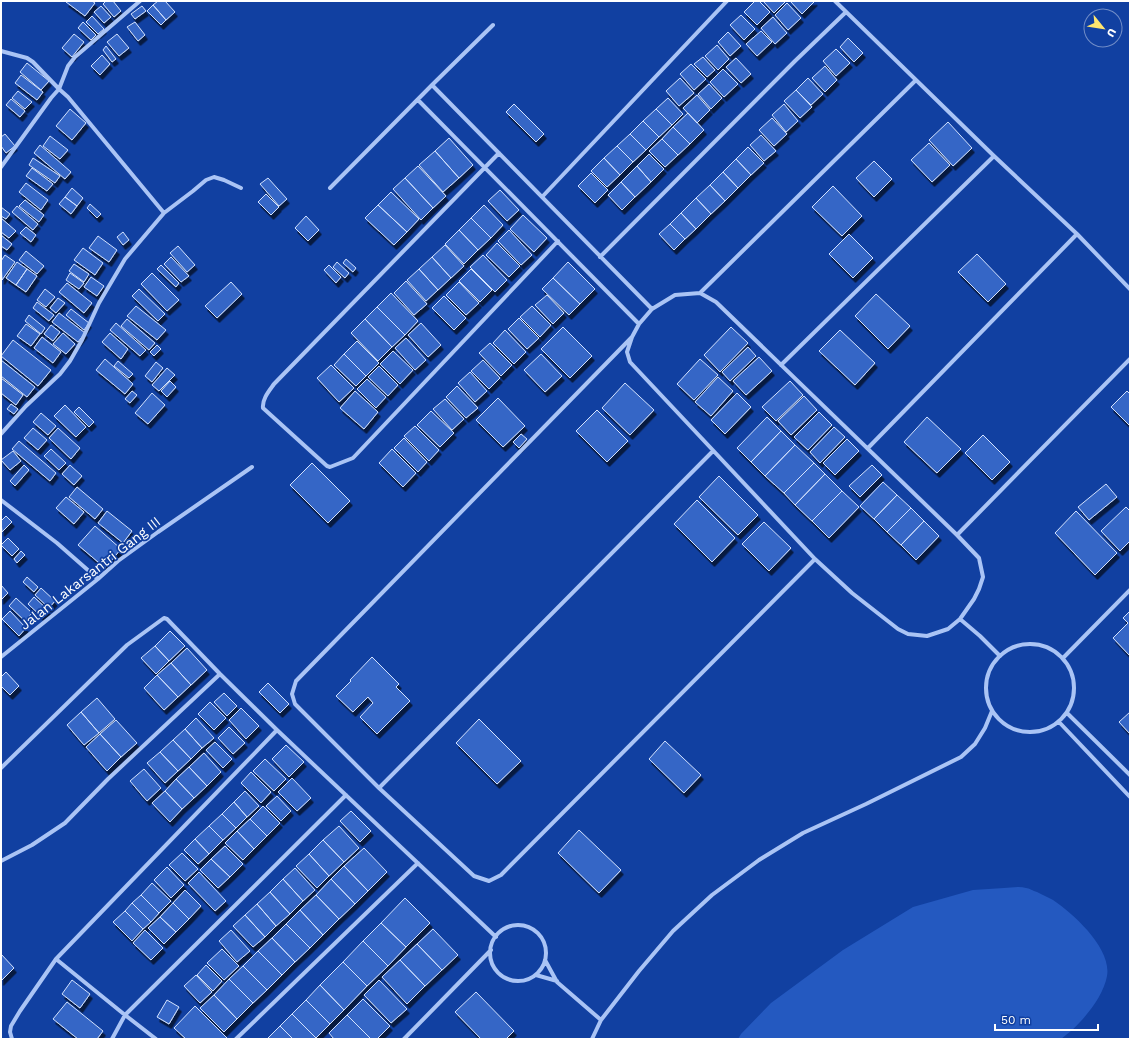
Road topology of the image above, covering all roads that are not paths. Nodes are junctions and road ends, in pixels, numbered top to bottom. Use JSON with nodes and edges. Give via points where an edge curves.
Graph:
{"nodes":[{"id":1,"x":140,"y":1,"type":"edge"},
{"id":2,"x":727,"y":1,"type":"edge"},
{"id":3,"x":835,"y":1,"type":"edge"},
{"id":4,"x":846,"y":12,"type":"junction"},
{"id":5,"x":492,"y":26,"type":"dead end"},
{"id":6,"x":1,"y":51,"type":"edge"},
{"id":7,"x":916,"y":80,"type":"junction"},
{"id":8,"x":432,"y":85,"type":"junction"},
{"id":9,"x":59,"y":89,"type":"junction"},
{"id":10,"x":418,"y":100,"type":"junction"},
{"id":11,"x":499,"y":153,"type":"junction"},
{"id":12,"x":994,"y":156,"type":"junction"},
{"id":13,"x":1,"y":167,"type":"edge"},
{"id":14,"x":485,"y":168,"type":"junction"},
{"id":15,"x":241,"y":188,"type":"dead end"},
{"id":16,"x":330,"y":188,"type":"dead end"},
{"id":17,"x":542,"y":197,"type":"junction"},
{"id":18,"x":164,"y":213,"type":"junction"},
{"id":19,"x":1077,"y":234,"type":"junction"},
{"id":20,"x":558,"y":242,"type":"junction"},
{"id":21,"x":600,"y":257,"type":"junction"},
{"id":22,"x":1130,"y":289,"type":"edge"},
{"id":23,"x":700,"y":293,"type":"junction"},
{"id":24,"x":652,"y":309,"type":"junction"},
{"id":25,"x":639,"y":324,"type":"junction"},
{"id":26,"x":632,"y":336,"type":"junction"},
{"id":27,"x":1130,"y":359,"type":"edge"},
{"id":28,"x":782,"y":365,"type":"junction"},
{"id":29,"x":1,"y":434,"type":"edge"},
{"id":30,"x":868,"y":448,"type":"junction"},
{"id":31,"x":713,"y":451,"type":"junction"},
{"id":32,"x":252,"y":467,"type":"dead end"},
{"id":33,"x":1,"y":500,"type":"edge"},
{"id":34,"x":957,"y":535,"type":"junction"},
{"id":35,"x":815,"y":559,"type":"junction"},
{"id":36,"x":98,"y":579,"type":"junction"},
{"id":37,"x":1130,"y":590,"type":"edge"},
{"id":38,"x":960,"y":619,"type":"junction"},
{"id":39,"x":1000,"y":656,"type":"junction"},
{"id":40,"x":1,"y":657,"type":"edge"},
{"id":41,"x":1062,"y":658,"type":"junction"},
{"id":42,"x":220,"y":674,"type":"junction"},
{"id":43,"x":992,"y":711,"type":"junction"},
{"id":44,"x":1066,"y":713,"type":"junction"},
{"id":45,"x":1059,"y":722,"type":"junction"},
{"id":46,"x":277,"y":730,"type":"junction"},
{"id":47,"x":1,"y":768,"type":"edge"},
{"id":48,"x":1130,"y":775,"type":"edge"},
{"id":49,"x":380,"y":788,"type":"junction"},
{"id":50,"x":346,"y":795,"type":"junction"},
{"id":51,"x":1130,"y":797,"type":"edge"},
{"id":52,"x":1,"y":861,"type":"edge"},
{"id":53,"x":418,"y":863,"type":"junction"},
{"id":54,"x":496,"y":937,"type":"junction"},
{"id":55,"x":491,"y":950,"type":"junction"},
{"id":56,"x":56,"y":959,"type":"junction"},
{"id":57,"x":545,"y":960,"type":"junction"},
{"id":58,"x":536,"y":975,"type":"junction"},
{"id":59,"x":557,"y":982,"type":"junction"},
{"id":60,"x":125,"y":1015,"type":"junction"},
{"id":61,"x":601,"y":1020,"type":"junction"},
{"id":62,"x":12,"y":1039,"type":"edge"},
{"id":63,"x":112,"y":1039,"type":"edge"},
{"id":64,"x":156,"y":1039,"type":"edge"},
{"id":65,"x":236,"y":1039,"type":"edge"},
{"id":66,"x":404,"y":1039,"type":"edge"},
{"id":67,"x":592,"y":1039,"type":"edge"}],
"edges":[{"from":1,"to":9,"type":"street","via":[[75,57],[68,66]]},
{"from":2,"to":17,"type":"street"},
{"from":3,"to":4,"type":"street"},
{"from":4,"to":7,"type":"street"},
{"from":4,"to":21,"type":"street"},
{"from":5,"to":8,"type":"street"},
{"from":6,"to":9,"type":"street","via":[[27,58]]},
{"from":7,"to":12,"type":"street"},
{"from":7,"to":23,"type":"street"},
{"from":8,"to":10,"type":"street"},
{"from":8,"to":11,"type":"street"},
{"from":9,"to":13,"type":"street"},
{"from":9,"to":18,"type":"street","via":[[68,96]]},
{"from":10,"to":14,"type":"street"},
{"from":10,"to":16,"type":"street"},
{"from":11,"to":14,"type":"street"},
{"from":11,"to":17,"type":"street"},
{"from":12,"to":19,"type":"street"},
{"from":12,"to":28,"type":"street"},
{"from":14,"to":20,"type":"street"},
{"from":14,"to":20,"type":"street","via":[[274,384],[267,394],[263,408],[327,466],[353,458]]},
{"from":15,"to":18,"type":"street","via":[[214,177],[206,180]]},
{"from":17,"to":21,"type":"street"},
{"from":18,"to":29,"type":"street","via":[[125,259],[99,302],[70,361]]},
{"from":19,"to":22,"type":"street"},
{"from":19,"to":30,"type":"street"},
{"from":20,"to":25,"type":"street"},
{"from":21,"to":24,"type":"street"},
{"from":23,"to":24,"type":"street","via":[[676,295]]},
{"from":23,"to":28,"type":"street","via":[[716,302]]},
{"from":24,"to":25,"type":"street"},
{"from":25,"to":26,"type":"street"},
{"from":26,"to":31,"type":"street","via":[[627,352],[630,362]]},
{"from":26,"to":49,"type":"street","via":[[296,681],[292,694],[295,704]]},
{"from":27,"to":34,"type":"street"},
{"from":28,"to":30,"type":"street"},
{"from":30,"to":34,"type":"street"},
{"from":31,"to":35,"type":"street"},
{"from":31,"to":49,"type":"street"},
{"from":32,"to":36,"type":"street","name":"Jalan Lakarsantri Gang III","via":[[123,557]]},
{"from":33,"to":36,"type":"street","via":[[57,543]]},
{"from":34,"to":38,"type":"street","via":[[979,558],[983,577],[974,599]]},
{"from":35,"to":38,"type":"street","via":[[898,630],[927,636],[948,629]]},
{"from":35,"to":49,"type":"street","via":[[501,875],[489,881],[474,876]]},
{"from":36,"to":40,"type":"street","name":"Jalan Lakarsantri Gang III"},
{"from":37,"to":41,"type":"street"},
{"from":38,"to":39,"type":"street"},
{"from":39,"to":41,"type":"street","via":[[1009,649],[1032,644],[1054,651]]},
{"from":39,"to":43,"type":"street","via":[[987,676],[987,700]]},
{"from":41,"to":44,"type":"street","via":[[1069,668],[1074,691]]},
{"from":42,"to":46,"type":"street"},
{"from":42,"to":47,"type":"street","via":[[169,620],[164,618],[127,645]]},
{"from":42,"to":52,"type":"street","via":[[65,823],[32,845]]},
{"from":43,"to":45,"type":"street","via":[[1008,727],[1029,733],[1050,728]]},
{"from":43,"to":61,"type":"street","via":[[975,744],[961,757],[803,833],[759,860],[712,895],[673,931]]},
{"from":44,"to":45,"type":"street"},
{"from":44,"to":48,"type":"street"},
{"from":45,"to":51,"type":"street"},
{"from":46,"to":50,"type":"street"},
{"from":46,"to":56,"type":"street"},
{"from":50,"to":53,"type":"street"},
{"from":50,"to":60,"type":"street"},
{"from":53,"to":54,"type":"street"},
{"from":53,"to":65,"type":"street"},
{"from":54,"to":55,"type":"street"},
{"from":54,"to":57,"type":"street","via":[[507,928],[524,926],[532,929],[544,942]]},
{"from":55,"to":58,"type":"street","via":[[494,968],[509,980],[528,980]]},
{"from":55,"to":66,"type":"street"},
{"from":56,"to":60,"type":"street"},
{"from":56,"to":62,"type":"street","via":[[11,1026]]},
{"from":57,"to":58,"type":"street"},
{"from":57,"to":59,"type":"street"},
{"from":58,"to":59,"type":"street"},
{"from":59,"to":61,"type":"street"},
{"from":60,"to":63,"type":"street"},
{"from":60,"to":64,"type":"street"},
{"from":61,"to":67,"type":"street"}]}
